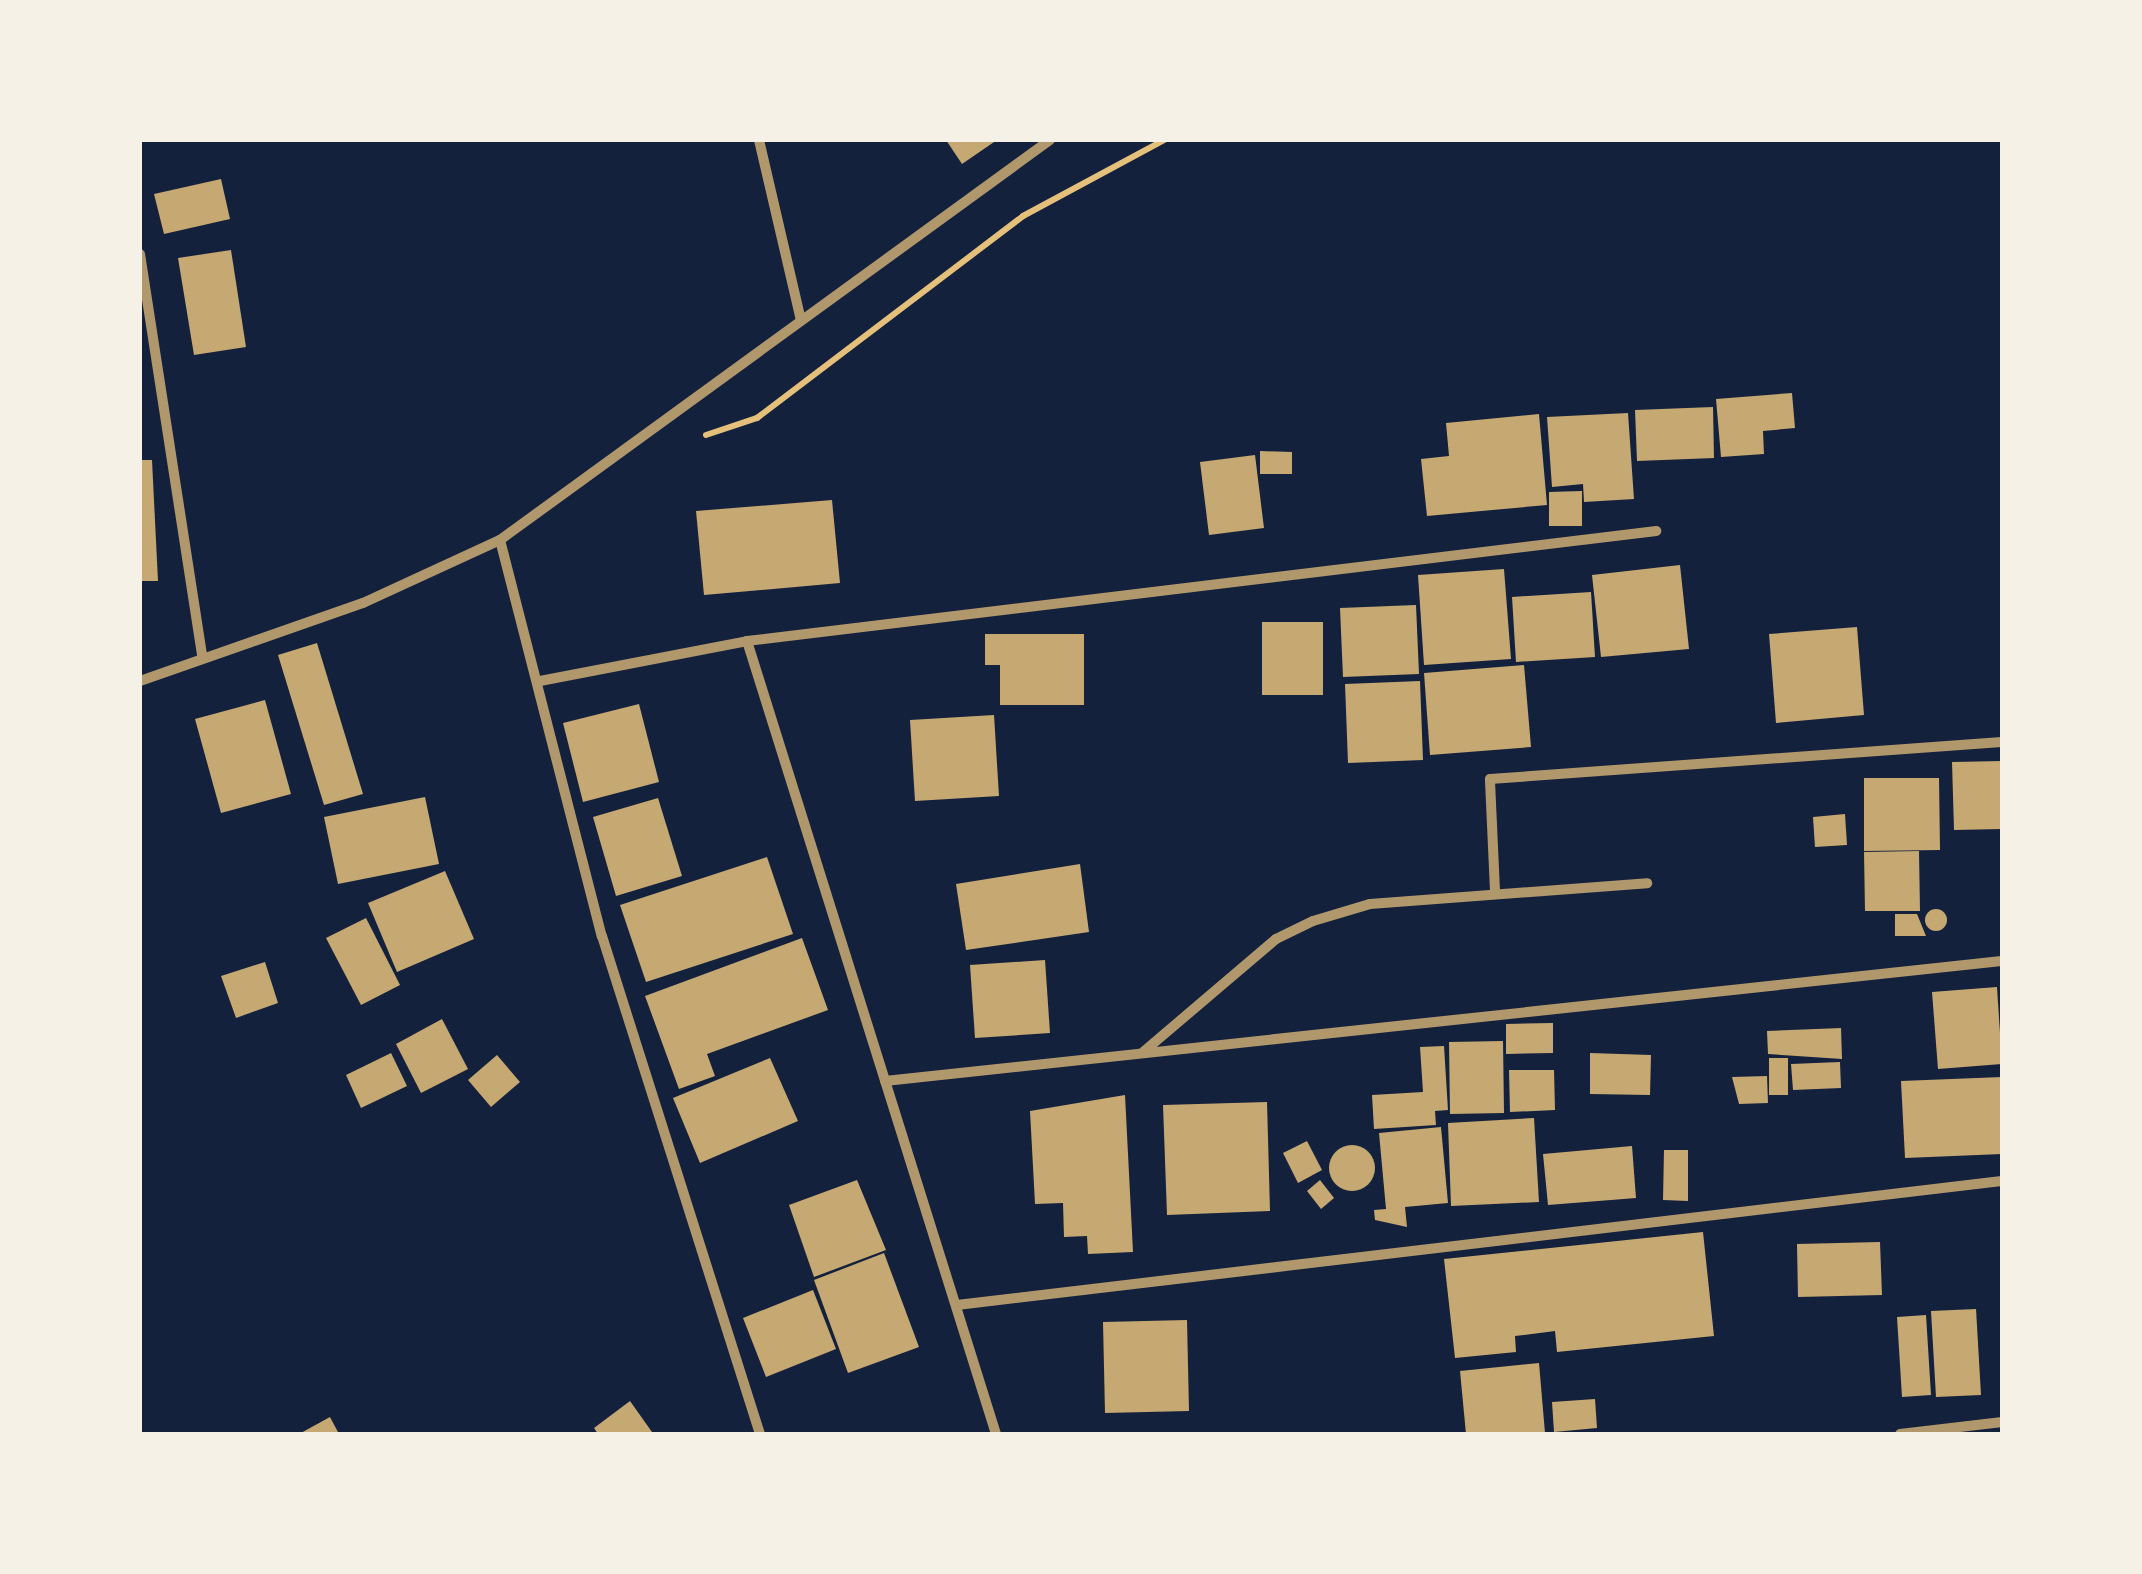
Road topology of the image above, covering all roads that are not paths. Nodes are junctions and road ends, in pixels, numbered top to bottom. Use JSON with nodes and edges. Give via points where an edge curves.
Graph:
{"nodes":[{"id":1,"x":760,"y":140,"type":"edge"},
{"id":2,"x":1050,"y":140,"type":"edge"},
{"id":3,"x":140,"y":254,"type":"edge"},
{"id":4,"x":801,"y":320,"type":"junction"},
{"id":5,"x":1656,"y":531,"type":"dead end"},
{"id":6,"x":500,"y":540,"type":"junction"},
{"id":7,"x":747,"y":641,"type":"junction"},
{"id":8,"x":202,"y":656,"type":"junction"},
{"id":9,"x":140,"y":681,"type":"edge"},
{"id":10,"x":540,"y":682,"type":"junction"},
{"id":11,"x":2002,"y":742,"type":"edge"},
{"id":12,"x":1647,"y":883,"type":"dead end"},
{"id":13,"x":1495,"y":891,"type":"junction"},
{"id":14,"x":2002,"y":961,"type":"edge"},
{"id":15,"x":1142,"y":1054,"type":"junction"},
{"id":16,"x":885,"y":1081,"type":"junction"},
{"id":17,"x":2002,"y":1181,"type":"edge"},
{"id":18,"x":957,"y":1305,"type":"junction"},
{"id":19,"x":2002,"y":1422,"type":"edge"},
{"id":20,"x":760,"y":1434,"type":"edge"},
{"id":21,"x":996,"y":1434,"type":"edge"},
{"id":22,"x":1900,"y":1434,"type":"edge"}],
"edges":[{"from":1,"to":4,"type":"street"},
{"from":2,"to":4,"type":"street"},
{"from":3,"to":8,"type":"street"},
{"from":4,"to":6,"type":"street"},
{"from":5,"to":7,"type":"street"},
{"from":6,"to":8,"type":"street","via":[[363,603]]},
{"from":6,"to":10,"type":"street"},
{"from":7,"to":10,"type":"street"},
{"from":7,"to":16,"type":"street"},
{"from":8,"to":9,"type":"street"},
{"from":10,"to":20,"type":"street","via":[[627,1022]]},
{"from":11,"to":13,"type":"street","via":[[1490,780]]},
{"from":12,"to":13,"type":"street"},
{"from":13,"to":15,"type":"street","via":[[1313,921],[1276,939]]},
{"from":14,"to":15,"type":"street"},
{"from":15,"to":16,"type":"street"},
{"from":16,"to":18,"type":"street"},
{"from":17,"to":18,"type":"street"},
{"from":18,"to":21,"type":"street"},
{"from":19,"to":22,"type":"street"}]}
